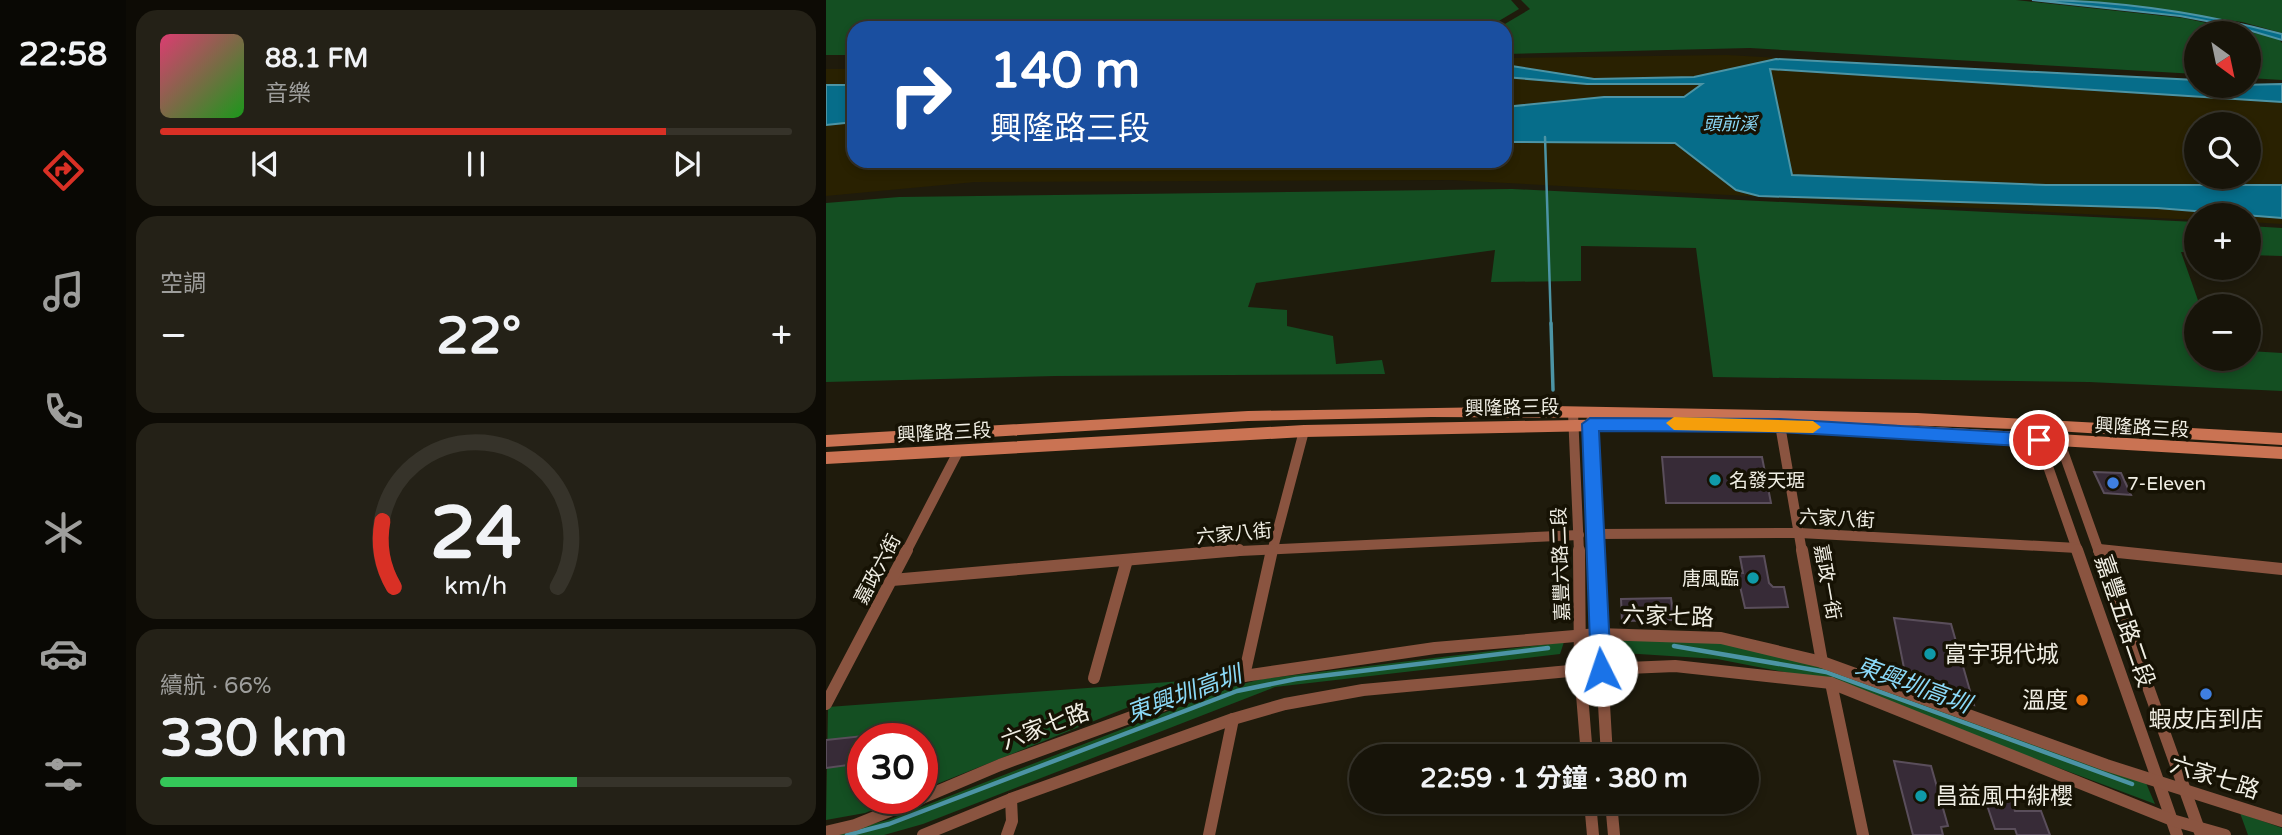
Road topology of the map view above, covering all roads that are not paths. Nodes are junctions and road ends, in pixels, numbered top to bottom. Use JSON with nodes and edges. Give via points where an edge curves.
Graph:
{"nodes":[{"id":1,"x":1573,"y":419,"type":"junction"},
{"id":2,"x":1591,"y":419,"type":"junction"},
{"id":3,"x":2032,"y":421,"type":"junction"},
{"id":4,"x":2053,"y":424,"type":"junction"},
{"id":5,"x":1780,"y":425,"type":"junction"},
{"id":6,"x":1304,"y":431,"type":"junction"},
{"id":7,"x":2282,"y":439,"type":"edge"},
{"id":8,"x":2039,"y":440,"type":"junction"},
{"id":9,"x":826,"y":441,"type":"edge"},
{"id":10,"x":2060,"y":442,"type":"junction"},
{"id":11,"x":959,"y":450,"type":"junction"},
{"id":12,"x":2282,"y":453,"type":"edge"},
{"id":13,"x":826,"y":458,"type":"edge"},
{"id":14,"x":1800,"y":533,"type":"junction"},
{"id":15,"x":1596,"y":534,"type":"junction"},
{"id":16,"x":1579,"y":535,"type":"junction"},
{"id":17,"x":1273,"y":547,"type":"junction"},
{"id":18,"x":2077,"y":548,"type":"junction"},
{"id":19,"x":2099,"y":550,"type":"junction"},
{"id":20,"x":1127,"y":560,"type":"junction"},
{"id":21,"x":2282,"y":569,"type":"edge"},
{"id":22,"x":892,"y":580,"type":"junction"},
{"id":23,"x":1598,"y":634,"type":"junction"},
{"id":24,"x":1581,"y":635,"type":"junction"},
{"id":25,"x":1822,"y":662,"type":"junction"},
{"id":26,"x":1580,"y":670,"type":"junction"},
{"id":27,"x":1601,"y":670,"type":"junction"},
{"id":28,"x":1244,"y":676,"type":"junction"},
{"id":29,"x":1094,"y":678,"type":"dead end"},
{"id":30,"x":1831,"y":683,"type":"junction"},
{"id":31,"x":826,"y":704,"type":"edge"},
{"id":32,"x":1233,"y":719,"type":"junction"},
{"id":33,"x":1586,"y":744,"type":"edge"},
{"id":34,"x":1607,"y":744,"type":"edge"},
{"id":35,"x":2159,"y":782,"type":"junction"},
{"id":36,"x":2185,"y":790,"type":"junction"},
{"id":37,"x":938,"y":791,"type":"edge"},
{"id":38,"x":1011,"y":799,"type":"junction"},
{"id":39,"x":882,"y":814,"type":"edge"},
{"id":40,"x":1591,"y":814,"type":"edge"},
{"id":41,"x":1612,"y":814,"type":"edge"},
{"id":42,"x":2172,"y":820,"type":"junction"},
{"id":43,"x":2282,"y":821,"type":"edge"},
{"id":44,"x":2200,"y":830,"type":"edge"},
{"id":45,"x":826,"y":832,"type":"edge"},
{"id":46,"x":923,"y":835,"type":"edge"},
{"id":47,"x":1007,"y":835,"type":"edge"},
{"id":48,"x":1209,"y":835,"type":"edge"},
{"id":49,"x":1593,"y":835,"type":"edge"},
{"id":50,"x":1614,"y":835,"type":"edge"},
{"id":51,"x":1863,"y":835,"type":"edge"},
{"id":52,"x":2177,"y":835,"type":"edge"},
{"id":53,"x":2225,"y":835,"type":"edge"}],
"edges":[{"from":1,"to":2,"type":"street","name":"興隆路三段"},
{"from":1,"to":6,"type":"street","name":"興隆路三段"},
{"from":1,"to":9,"type":"street","name":"興隆路三段","via":[[1207,417]]},
{"from":1,"to":16,"type":"street","name":"嘉豐六路二段"},
{"from":2,"to":3,"type":"street","name":"興隆路三段","via":[[1778,413]]},
{"from":2,"to":5,"type":"street","name":"興隆路三段"},
{"from":2,"to":15,"type":"street","name":"嘉豐六路二段"},
{"from":3,"to":4,"type":"street","name":"興隆路三段"},
{"from":3,"to":8,"type":"street","name":"嘉豐五路二段"},
{"from":4,"to":7,"type":"street","name":"興隆路三段"},
{"from":4,"to":10,"type":"street","name":"嘉豐五路二段"},
{"from":5,"to":8,"type":"street","name":"興隆路三段"},
{"from":5,"to":14,"type":"street","name":"嘉政一街"},
{"from":6,"to":11,"type":"street","name":"興隆路三段"},
{"from":6,"to":17,"type":"street"},
{"from":8,"to":10,"type":"street","name":"興隆路三段"},
{"from":8,"to":18,"type":"street","name":"嘉豐五路二段"},
{"from":10,"to":12,"type":"street","name":"興隆路三段"},
{"from":10,"to":19,"type":"street","name":"嘉豐五路二段"},
{"from":11,"to":13,"type":"street","name":"興隆路三段"},
{"from":11,"to":22,"type":"street","name":"嘉政六街"},
{"from":14,"to":15,"type":"street","name":"六家八街"},
{"from":14,"to":18,"type":"street","name":"六家八街"},
{"from":14,"to":25,"type":"street","name":"嘉政一街"},
{"from":15,"to":23,"type":"street","name":"嘉豐六路二段"},
{"from":16,"to":17,"type":"street","name":"六家八街"},
{"from":16,"to":24,"type":"street","name":"嘉豐六路二段"},
{"from":17,"to":20,"type":"street","name":"六家八街"},
{"from":17,"to":28,"type":"street"},
{"from":18,"to":35,"type":"street","name":"嘉豐五路二段"},
{"from":19,"to":21,"type":"street"},
{"from":19,"to":36,"type":"street","name":"嘉豐五路二段"},
{"from":20,"to":22,"type":"street","name":"六家八街"},
{"from":20,"to":29,"type":"street"},
{"from":22,"to":31,"type":"street","name":"嘉政六街"},
{"from":23,"to":24,"type":"street","name":"六家七路"},
{"from":23,"to":25,"type":"street","name":"六家七路","via":[[1721,638]]},
{"from":23,"to":27,"type":"street","name":"嘉豐六路二段"},
{"from":24,"to":26,"type":"street","name":"嘉豐六路二段"},
{"from":24,"to":28,"type":"street","name":"六家七路","via":[[1435,648]]},
{"from":25,"to":35,"type":"street","name":"六家七路"},
{"from":26,"to":27,"type":"street"},
{"from":26,"to":32,"type":"street","via":[[1363,690]]},
{"from":26,"to":33,"type":"street","name":"嘉豐六路二段"},
{"from":27,"to":30,"type":"street","via":[[1675,666]]},
{"from":27,"to":34,"type":"street","name":"嘉豐六路二段"},
{"from":28,"to":37,"type":"street","name":"六家七路"},
{"from":30,"to":42,"type":"street"},
{"from":30,"to":51,"type":"street"},
{"from":32,"to":38,"type":"street"},
{"from":32,"to":48,"type":"street"},
{"from":35,"to":36,"type":"street","name":"六家七路"},
{"from":35,"to":42,"type":"street","name":"嘉豐五路二段"},
{"from":36,"to":43,"type":"street","name":"六家七路"},
{"from":36,"to":44,"type":"street","name":"嘉豐五路二段"},
{"from":38,"to":46,"type":"street"},
{"from":38,"to":47,"type":"street"},
{"from":39,"to":45,"type":"street","name":"六家七路"},
{"from":40,"to":49,"type":"street"},
{"from":41,"to":50,"type":"street"},
{"from":42,"to":44,"type":"street"},
{"from":42,"to":52,"type":"street","name":"嘉豐五路二段"},
{"from":44,"to":53,"type":"street"}]}
